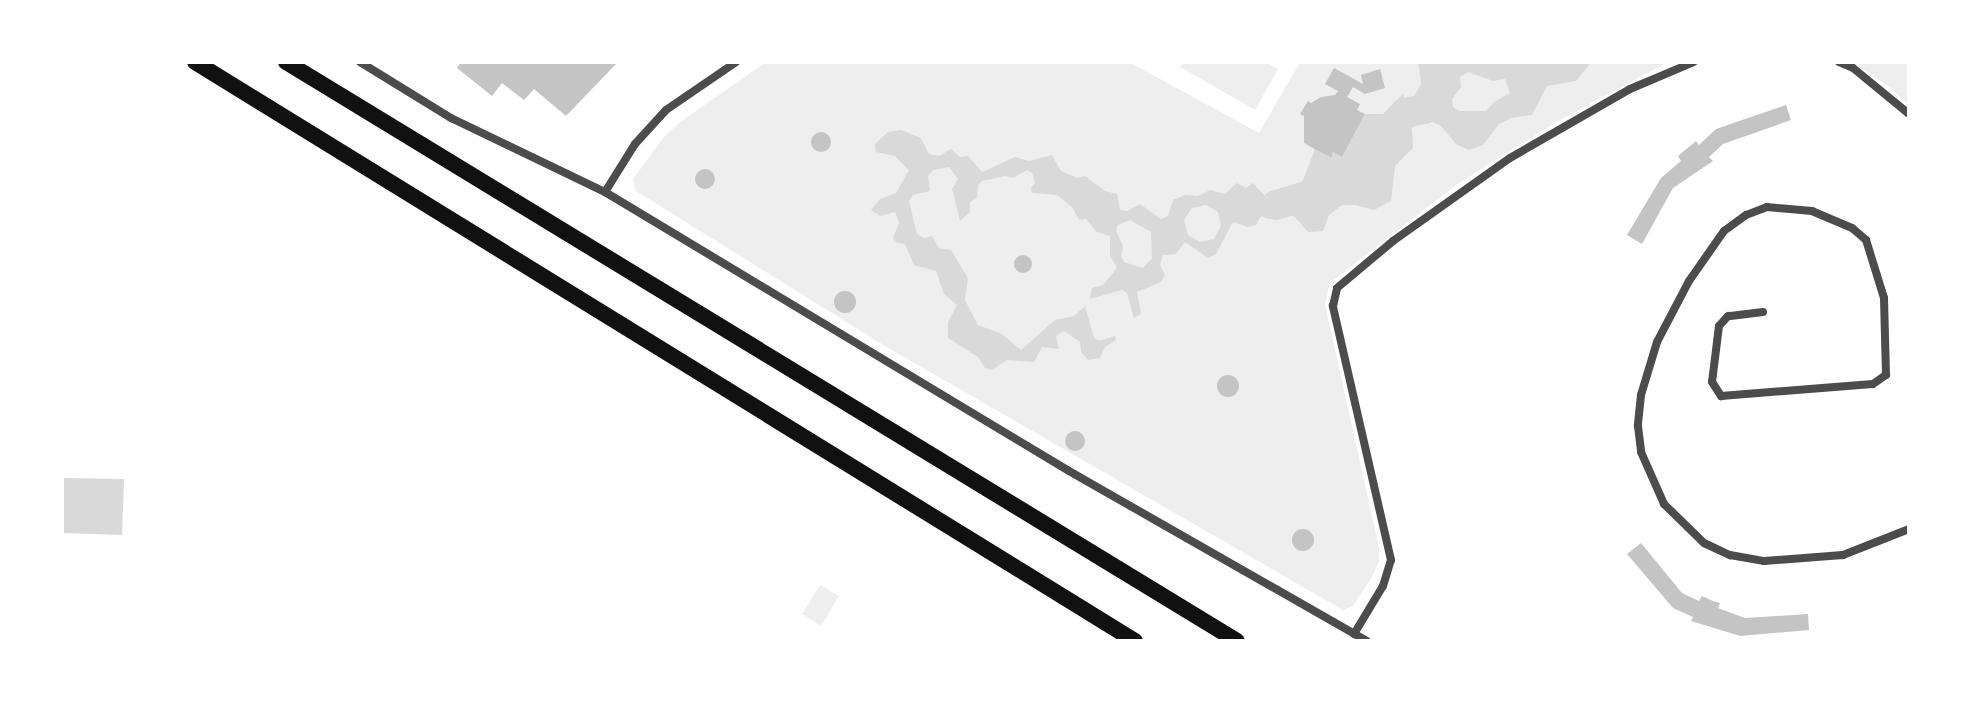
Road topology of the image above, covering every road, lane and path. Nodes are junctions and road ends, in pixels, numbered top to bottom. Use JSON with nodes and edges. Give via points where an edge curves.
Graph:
{"nodes":[{"id":1,"x":195,"y":62,"type":"edge"},
{"id":2,"x":286,"y":62,"type":"edge"},
{"id":3,"x":360,"y":62,"type":"edge"},
{"id":4,"x":736,"y":62,"type":"edge"},
{"id":5,"x":1694,"y":62,"type":"edge"},
{"id":6,"x":1839,"y":62,"type":"edge"},
{"id":7,"x":1909,"y":114,"type":"edge"},
{"id":8,"x":605,"y":192,"type":"junction"},
{"id":9,"x":1763,"y":312,"type":"dead end"},
{"id":10,"x":1909,"y":529,"type":"edge"},
{"id":11,"x":1354,"y":634,"type":"junction"},
{"id":12,"x":1137,"y":641,"type":"edge"},
{"id":13,"x":1237,"y":641,"type":"edge"},
{"id":14,"x":1367,"y":641,"type":"edge"}],
"edges":[{"from":1,"to":12,"type":"highway"},
{"from":2,"to":13,"type":"highway"},
{"from":3,"to":8,"type":"street","via":[[451,118]]},
{"from":4,"to":8,"type":"street","via":[[666,110],[635,144]]},
{"from":5,"to":11,"type":"street","via":[[1630,89],[1510,158],[1337,288],[1333,306],[1391,569]]},
{"from":6,"to":7,"type":"street"},
{"from":8,"to":11,"type":"street","via":[[1057,464]]},
{"from":9,"to":10,"type":"street","via":[[1728,316],[1719,326],[1712,382],[1721,396],[1873,384],[1886,375],[1884,298],[1866,240],[1812,211],[1767,207],[1746,215],[1724,231],[1689,281],[1657,342],[1641,395],[1641,452],[1664,504],[1704,543],[1730,555],[1764,561],[1843,555]]},
{"from":11,"to":14,"type":"street"}]}
